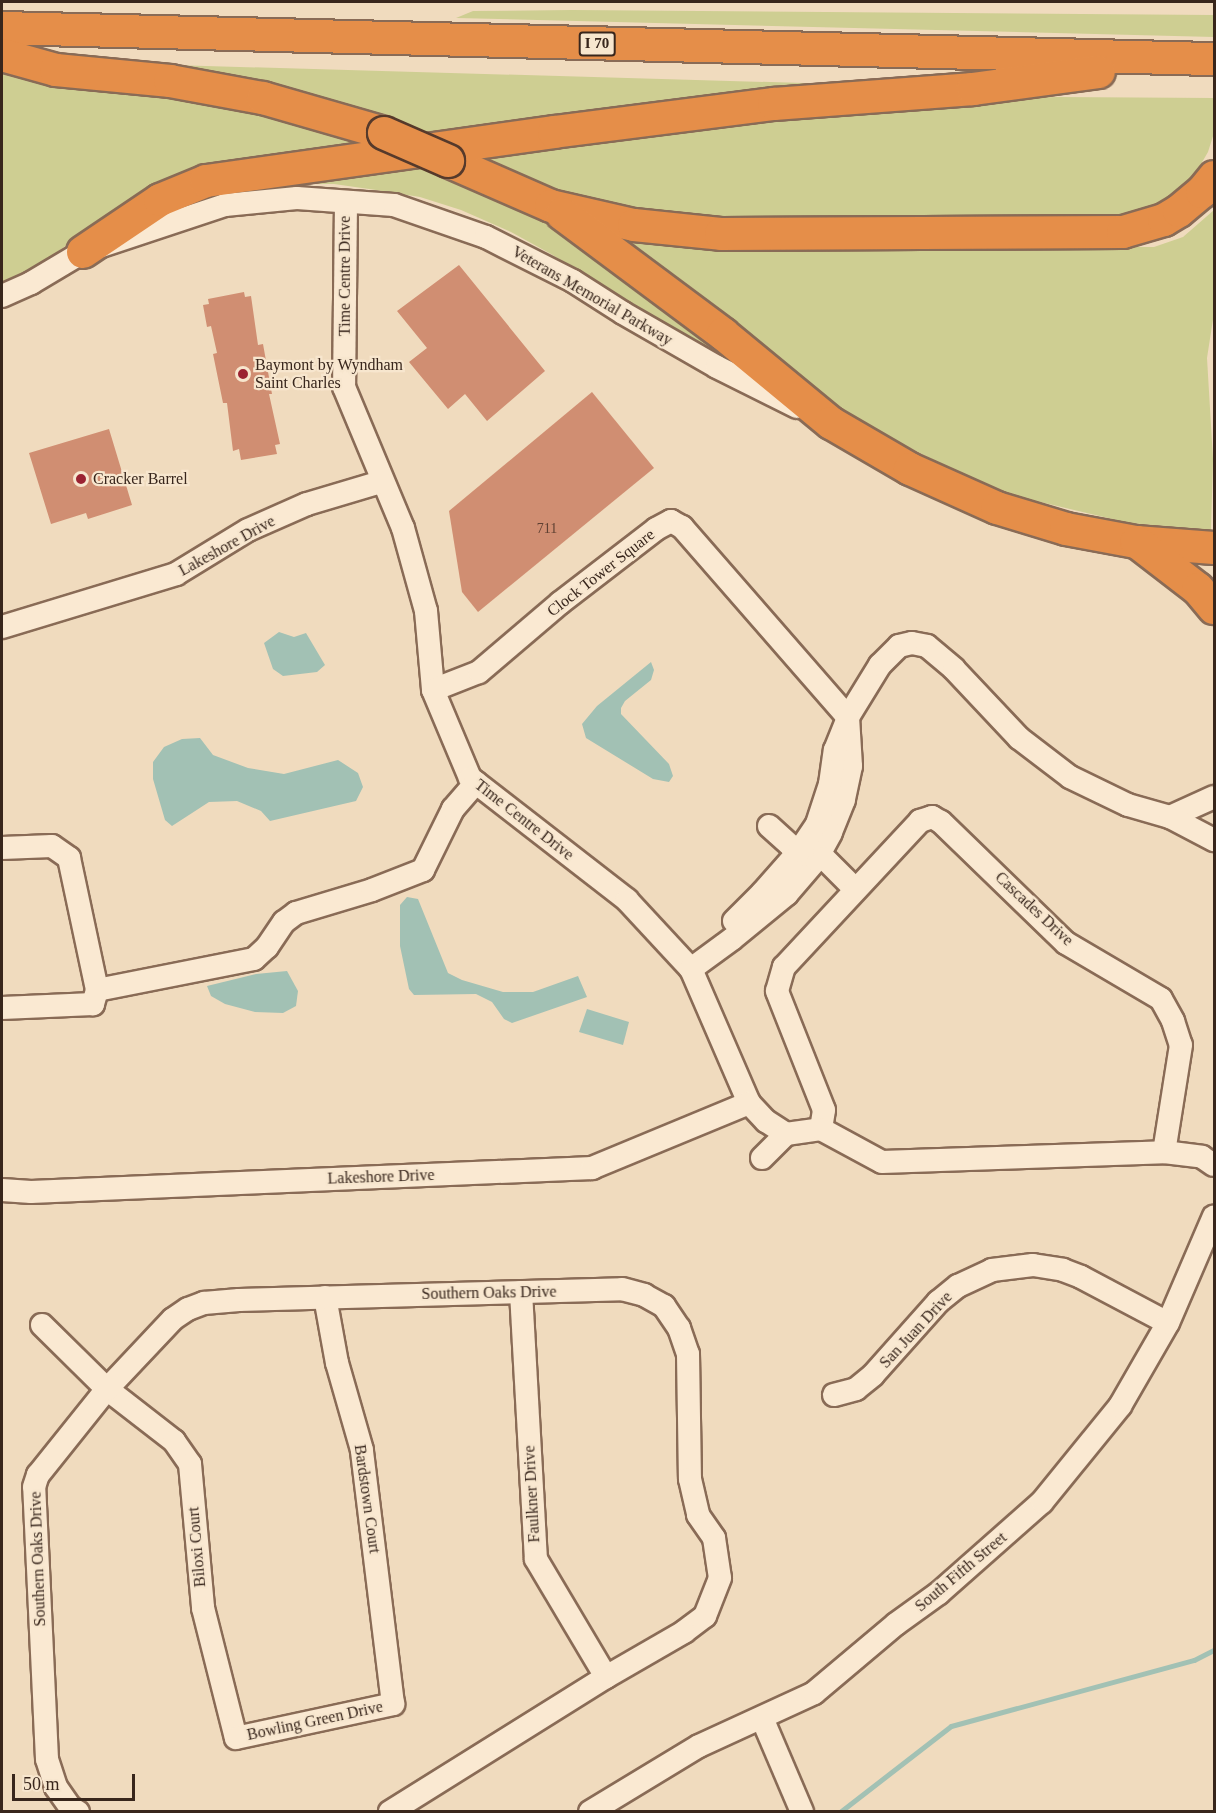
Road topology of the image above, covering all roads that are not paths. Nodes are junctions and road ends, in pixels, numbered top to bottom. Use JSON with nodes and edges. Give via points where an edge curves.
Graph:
{"nodes":[{"id":1,"x":2,"y":28,"type":"edge"},
{"id":2,"x":2,"y":55,"type":"edge"},
{"id":3,"x":1203,"y":59,"type":"edge"},
{"id":4,"x":1215,"y":177,"type":"edge"},
{"id":5,"x":346,"y":201,"type":"junction"},
{"id":6,"x":551,"y":206,"type":"junction"},
{"id":7,"x":83,"y":252,"type":"junction"},
{"id":8,"x":2,"y":296,"type":"edge"},
{"id":9,"x":831,"y":423,"type":"junction"},
{"id":10,"x":381,"y":482,"type":"junction"},
{"id":11,"x":1137,"y":542,"type":"junction"},
{"id":12,"x":1215,"y":548,"type":"edge"},
{"id":13,"x":1215,"y":608,"type":"edge"},
{"id":14,"x":2,"y":627,"type":"edge"},
{"id":15,"x":433,"y":690,"type":"junction"},
{"id":16,"x":848,"y":717,"type":"junction"},
{"id":17,"x":476,"y":783,"type":"junction"},
{"id":18,"x":1215,"y":797,"type":"edge"},
{"id":19,"x":1170,"y":817,"type":"junction"},
{"id":20,"x":769,"y":826,"type":"dead end"},
{"id":21,"x":1215,"y":840,"type":"edge"},
{"id":22,"x":2,"y":848,"type":"edge"},
{"id":23,"x":807,"y":856,"type":"junction"},
{"id":24,"x":855,"y":889,"type":"junction"},
{"id":25,"x":686,"y":964,"type":"junction"},
{"id":26,"x":97,"y":990,"type":"junction"},
{"id":27,"x":2,"y":1008,"type":"edge"},
{"id":28,"x":749,"y":1103,"type":"junction"},
{"id":29,"x":821,"y":1129,"type":"junction"},
{"id":30,"x":786,"y":1134,"type":"junction"},
{"id":31,"x":1164,"y":1152,"type":"junction"},
{"id":32,"x":762,"y":1158,"type":"dead end"},
{"id":33,"x":1215,"y":1165,"type":"edge"},
{"id":34,"x":2,"y":1190,"type":"edge"},
{"id":35,"x":1215,"y":1216,"type":"edge"},
{"id":36,"x":1206,"y":1255,"type":"edge"},
{"id":37,"x":521,"y":1292,"type":"junction"},
{"id":38,"x":325,"y":1298,"type":"junction"},
{"id":39,"x":1168,"y":1323,"type":"junction"},
{"id":40,"x":42,"y":1325,"type":"dead end"},
{"id":41,"x":107,"y":1389,"type":"junction"},
{"id":42,"x":834,"y":1395,"type":"dead end"},
{"id":43,"x":606,"y":1677,"type":"junction"},
{"id":44,"x":393,"y":1704,"type":"joint"},
{"id":45,"x":762,"y":1718,"type":"junction"},
{"id":46,"x":236,"y":1738,"type":"joint"},
{"id":47,"x":393,"y":1811,"type":"edge"},
{"id":48,"x":78,"y":1812,"type":"edge"},
{"id":49,"x":591,"y":1812,"type":"edge"},
{"id":50,"x":802,"y":1812,"type":"edge"}],
"edges":[{"from":1,"to":3,"type":"highway","number":"I 70"},
{"from":2,"to":6,"type":"highway","bridge":true,"via":[[56,70],[170,81],[263,98],[384,134]]},
{"from":3,"to":7,"type":"highway","via":[[973,89],[763,105],[206,181],[160,200]]},
{"from":4,"to":6,"type":"highway","via":[[1172,216],[1123,232],[721,234],[634,225]]},
{"from":5,"to":7,"type":"street","name":"Veterans Memorial Parkway","via":[[297,198],[225,205]]},
{"from":5,"to":9,"type":"street","name":"Veterans Memorial Parkway","via":[[394,205],[486,237],[573,281],[717,367]]},
{"from":5,"to":10,"type":"street","name":"Time Centre Drive","via":[[344,387]]},
{"from":6,"to":9,"type":"highway","via":[[723,334]]},
{"from":7,"to":8,"type":"street","name":"Veterans Memorial Parkway"},
{"from":9,"to":11,"type":"highway","via":[[910,469],[997,508],[1066,529]]},
{"from":10,"to":14,"type":"street","name":"Lakeshore Drive","via":[[307,504],[248,530],[176,574]]},
{"from":10,"to":15,"type":"street","name":"Time Centre Drive","via":[[403,528],[426,611]]},
{"from":11,"to":12,"type":"highway"},
{"from":11,"to":13,"type":"highway","via":[[1198,589]]},
{"from":15,"to":16,"type":"street","name":"Clock Tower Square","via":[[479,672],[560,603],[671,521],[682,527]]},
{"from":15,"to":17,"type":"street","name":"Time Centre Drive","via":[[470,778]]},
{"from":16,"to":19,"type":"street","via":[[880,665],[899,646],[927,646],[1019,738],[1070,777],[1128,805]]},
{"from":16,"to":23,"type":"street","via":[[851,766],[844,800],[831,832]]},
{"from":17,"to":25,"type":"street","name":"Time Centre Drive","via":[[627,900]]},
{"from":17,"to":26,"type":"street","via":[[453,809],[423,870],[332,904],[296,913],[254,959]]},
{"from":18,"to":19,"type":"street"},
{"from":19,"to":21,"type":"street"},
{"from":20,"to":23,"type":"street"},
{"from":22,"to":26,"type":"street","via":[[52,846],[69,858]]},
{"from":23,"to":24,"type":"street","via":[[824,858]]},
{"from":23,"to":25,"type":"street","via":[[788,894],[732,939]]},
{"from":24,"to":29,"type":"street","name":"Cascades Drive","via":[[784,967],[777,991],[824,1110]]},
{"from":24,"to":31,"type":"street","name":"Cascades Drive","via":[[920,821],[932,817],[1066,943],[1161,999],[1181,1045]]},
{"from":25,"to":28,"type":"street","name":"Time Centre Drive"},
{"from":26,"to":27,"type":"street","via":[[93,1004]]},
{"from":28,"to":30,"type":"street","name":"Time Centre Drive"},
{"from":28,"to":34,"type":"street","name":"Lakeshore Drive","via":[[592,1168],[31,1192]]},
{"from":29,"to":30,"type":"street"},
{"from":29,"to":31,"type":"street","via":[[882,1162]]},
{"from":30,"to":32,"type":"street"},
{"from":31,"to":33,"type":"street","via":[[1202,1157]]},
{"from":35,"to":36,"type":"street","name":"South Fifth Street"},
{"from":36,"to":39,"type":"street","name":"South Fifth Street"},
{"from":37,"to":38,"type":"street","name":"Southern Oaks Drive"},
{"from":37,"to":43,"type":"street","name":"Faulkner Drive","via":[[536,1559]]},
{"from":37,"to":43,"type":"street","name":"Southern Oaks Drive","via":[[622,1289],[644,1295],[664,1306],[679,1328],[688,1354],[690,1479],[698,1515],[714,1538],[720,1578],[705,1616]]},
{"from":38,"to":41,"type":"street","name":"Southern Oaks Drive","via":[[204,1303],[188,1309],[173,1319]]},
{"from":38,"to":44,"type":"street","name":"Bardstown Court","via":[[337,1363],[363,1450]]},
{"from":39,"to":42,"type":"street","name":"San Juan Drive","via":[[1063,1270],[1033,1265],[992,1270],[957,1286],[873,1375],[856,1389]]},
{"from":39,"to":45,"type":"street","name":"South Fifth Street","via":[[1120,1406],[1042,1502],[939,1593],[814,1693]]},
{"from":40,"to":41,"type":"street","name":"Biloxi Court"},
{"from":41,"to":46,"type":"street","name":"Biloxi Court","via":[[174,1441],[190,1464],[203,1608]]},
{"from":41,"to":48,"type":"street","name":"Southern Oaks Drive","via":[[38,1475],[34,1487],[47,1759],[56,1787]]},
{"from":43,"to":47,"type":"street","name":"Southern Oaks Drive"},
{"from":44,"to":46,"type":"street","name":"Bowling Green Drive"},
{"from":45,"to":49,"type":"street","name":"South Fifth Street","via":[[699,1746]]},
{"from":45,"to":50,"type":"street"}]}
